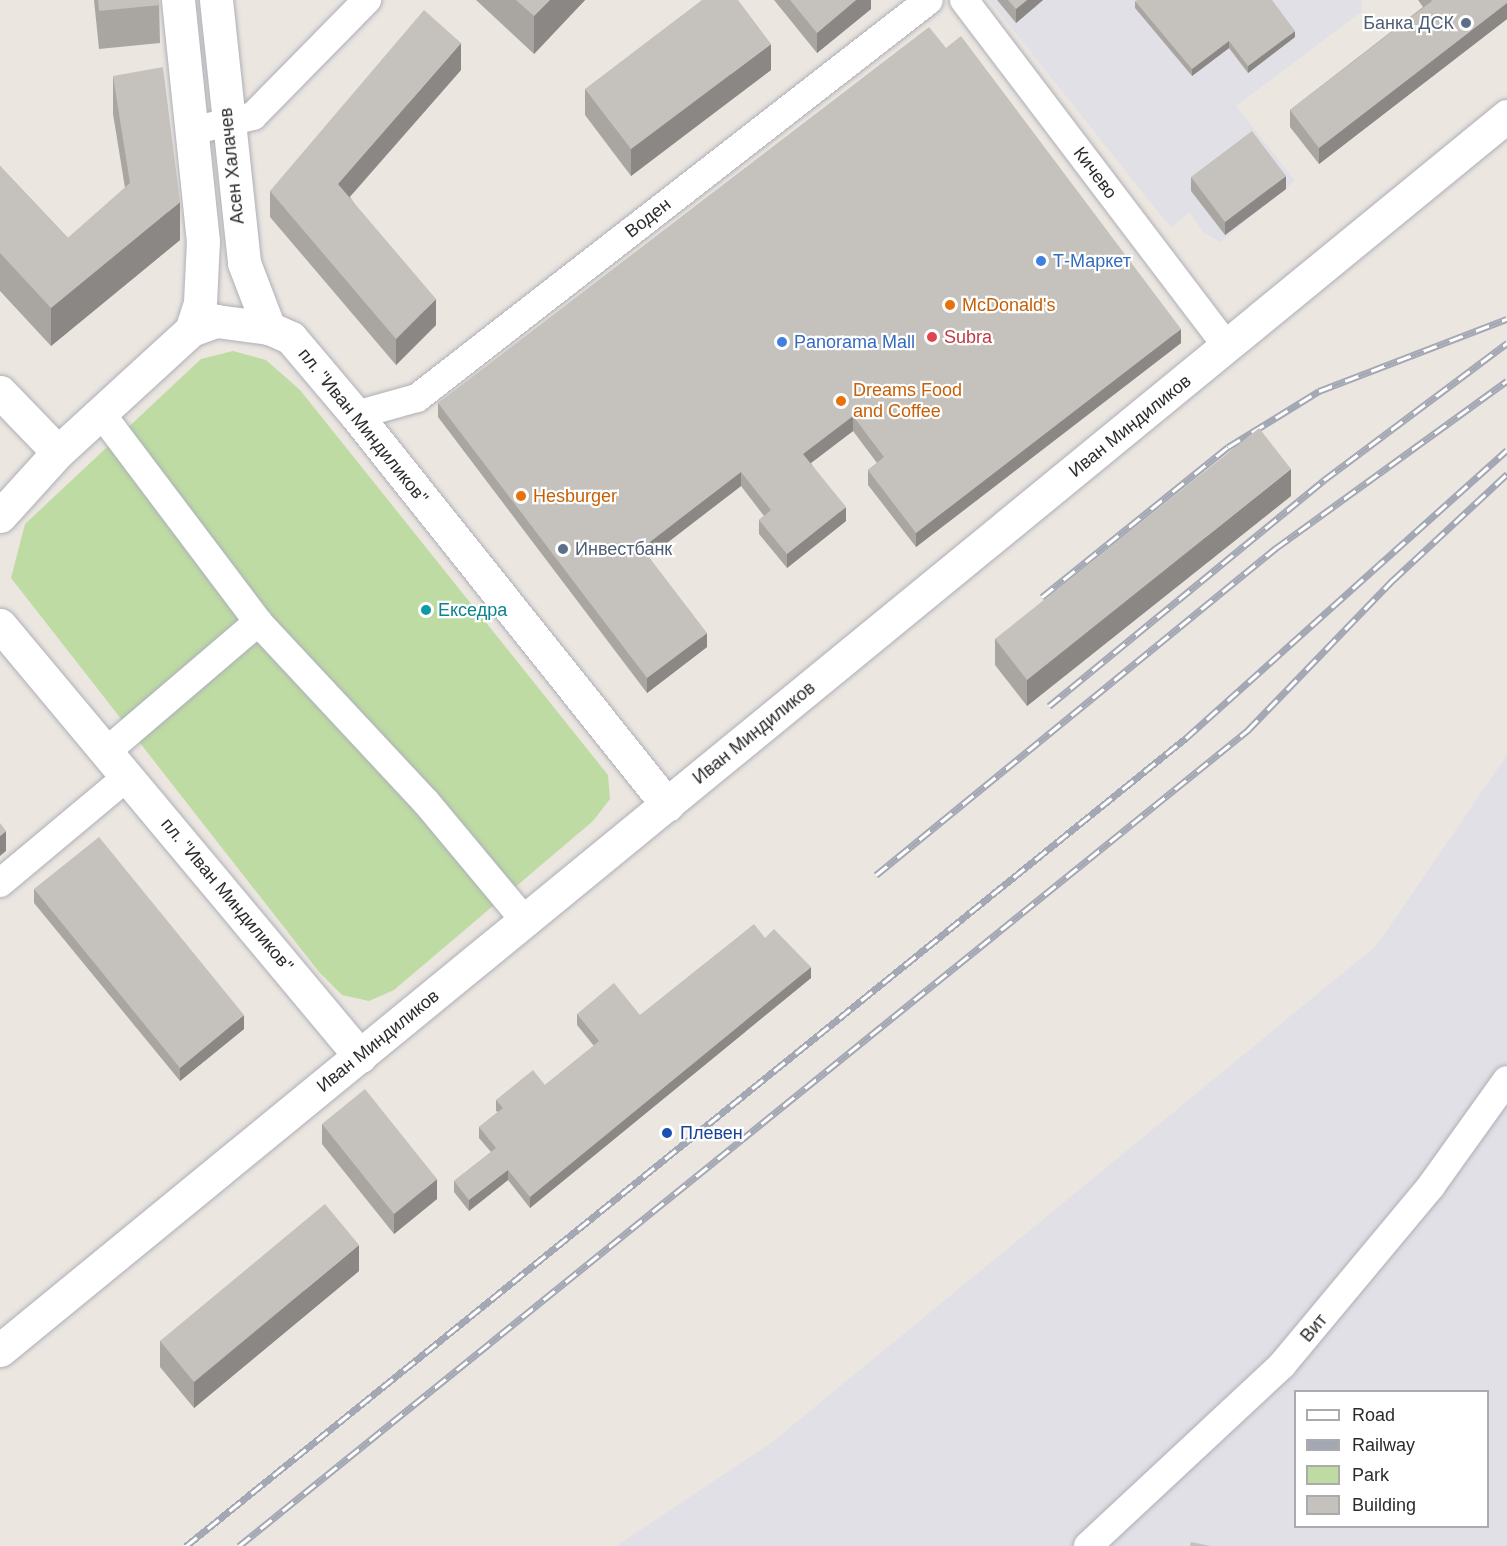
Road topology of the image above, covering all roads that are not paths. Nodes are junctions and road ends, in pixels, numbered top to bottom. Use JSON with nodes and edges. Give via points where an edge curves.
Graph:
{"nodes":[{"id":1,"x":178,"y":0,"type":"edge"},
{"id":2,"x":216,"y":0,"type":"edge"},
{"id":3,"x":368,"y":0,"type":"edge"},
{"id":4,"x":929,"y":0,"type":"edge"},
{"id":5,"x":964,"y":0,"type":"edge"},
{"id":6,"x":1507,"y":116,"type":"edge"},
{"id":7,"x":227,"y":125,"type":"junction"},
{"id":8,"x":192,"y":131,"type":"junction"},
{"id":9,"x":269,"y":328,"type":"junction"},
{"id":10,"x":190,"y":330,"type":"junction"},
{"id":11,"x":1227,"y":346,"type":"junction"},
{"id":12,"x":0,"y":392,"type":"edge"},
{"id":13,"x":100,"y":412,"type":"junction"},
{"id":14,"x":356,"y":415,"type":"junction"},
{"id":15,"x":58,"y":452,"type":"junction"},
{"id":16,"x":0,"y":516,"type":"edge"},
{"id":17,"x":258,"y":622,"type":"junction"},
{"id":18,"x":0,"y":625,"type":"edge"},
{"id":19,"x":107,"y":751,"type":"junction"},
{"id":20,"x":128,"y":776,"type":"junction"},
{"id":21,"x":667,"y":805,"type":"junction"},
{"id":22,"x":0,"y":884,"type":"edge"},
{"id":23,"x":525,"y":921,"type":"junction"},
{"id":24,"x":360,"y":1056,"type":"junction"},
{"id":25,"x":1507,"y":1080,"type":"edge"},
{"id":26,"x":0,"y":1350,"type":"edge"},
{"id":27,"x":1088,"y":1546,"type":"edge"}],
"edges":[{"from":1,"to":8,"type":"street","name":"Асен Халачев"},
{"from":2,"to":7,"type":"street","name":"Асен Халачев"},
{"from":3,"to":7,"type":"street","via":[[253,116]]},
{"from":4,"to":14,"type":"street","name":"Воден","via":[[417,398]]},
{"from":5,"to":11,"type":"street","name":"Кичево"},
{"from":6,"to":11,"type":"street","name":"Иван Миндиликов"},
{"from":7,"to":8,"type":"street"},
{"from":7,"to":9,"type":"street","name":"Асен Халачев","via":[[244,263]]},
{"from":8,"to":10,"type":"street","name":"Асен Халачев","via":[[203,270]]},
{"from":9,"to":10,"type":"street","name":"пл. \"Иван Миндиликов\"","via":[[216,321]]},
{"from":9,"to":14,"type":"street","name":"пл. \"Иван Миндиликов\"","via":[[291,338]]},
{"from":10,"to":13,"type":"street","name":"пл. \"Иван Миндиликов\""},
{"from":11,"to":21,"type":"street","name":"Иван Миндиликов"},
{"from":12,"to":15,"type":"street"},
{"from":13,"to":15,"type":"street","name":"пл. \"Иван Миндиликов\""},
{"from":13,"to":17,"type":"street"},
{"from":14,"to":21,"type":"street","name":"пл. \"Иван Миндиликов\""},
{"from":15,"to":16,"type":"street","name":"пл. \"Иван Миндиликов\""},
{"from":17,"to":19,"type":"street"},
{"from":17,"to":23,"type":"street","via":[[426,802]]},
{"from":18,"to":19,"type":"street","name":"пл. \"Иван Миндиликов\""},
{"from":19,"to":20,"type":"street","name":"пл. \"Иван Миндиликов\""},
{"from":20,"to":22,"type":"street"},
{"from":20,"to":24,"type":"street","name":"пл. \"Иван Миндиликов\""},
{"from":21,"to":23,"type":"street","name":"Иван Миндиликов"},
{"from":23,"to":24,"type":"street","name":"Иван Миндиликов"},
{"from":24,"to":26,"type":"street","name":"Иван Миндиликов"},
{"from":25,"to":27,"type":"street","name":"Вит","via":[[1431,1186],[1282,1365]]}]}
